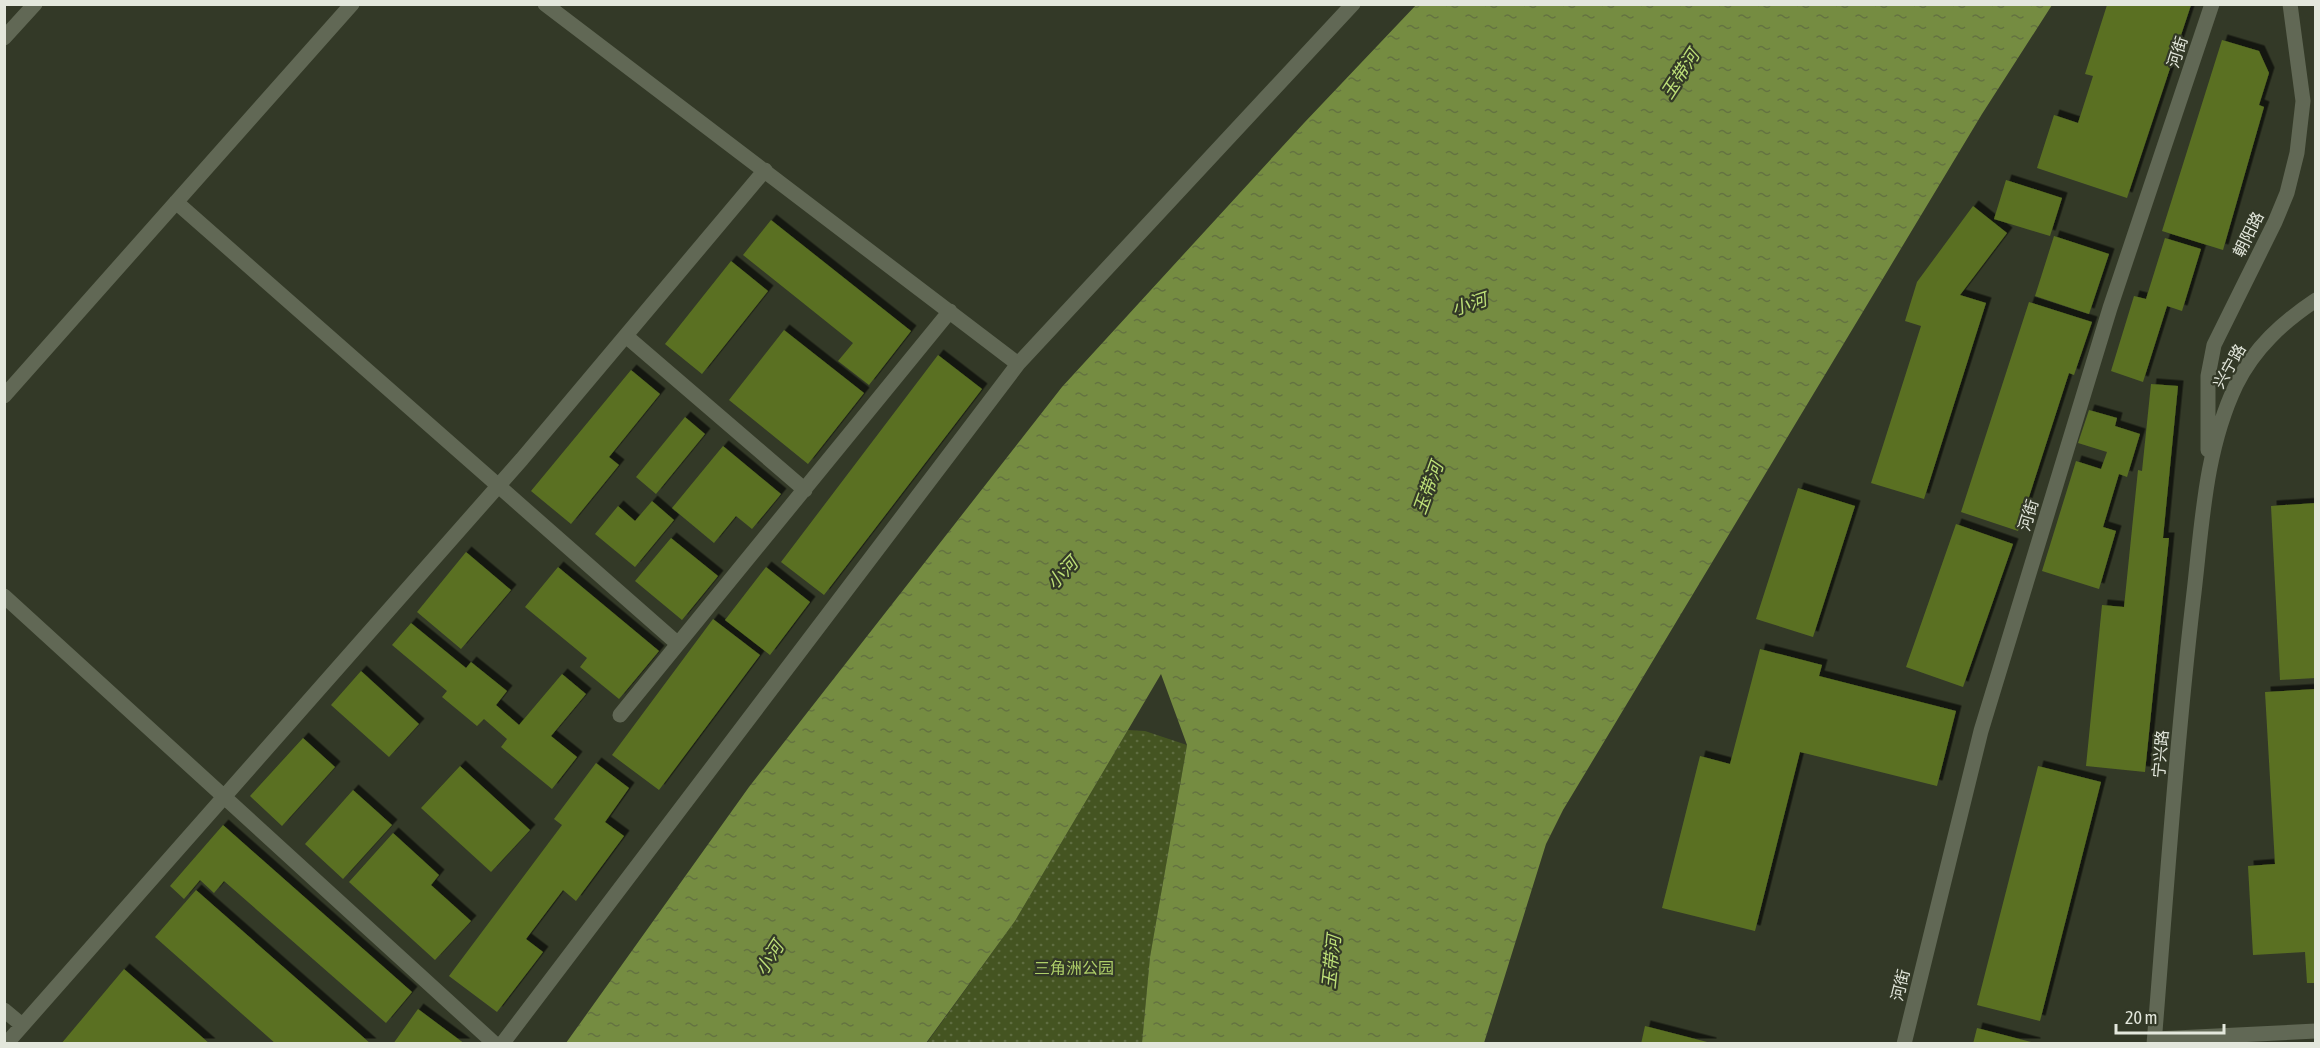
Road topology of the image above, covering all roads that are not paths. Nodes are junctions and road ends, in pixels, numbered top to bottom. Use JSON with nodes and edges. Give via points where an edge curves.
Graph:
{"nodes":[{"id":1,"x":35,"y":4,"type":"edge"},
{"id":2,"x":352,"y":4,"type":"edge"},
{"id":3,"x":545,"y":4,"type":"edge"},
{"id":4,"x":1353,"y":4,"type":"edge"},
{"id":5,"x":2212,"y":4,"type":"edge"},
{"id":6,"x":2290,"y":4,"type":"edge"},
{"id":7,"x":4,"y":38,"type":"edge"},
{"id":8,"x":765,"y":170,"type":"junction"},
{"id":9,"x":176,"y":202,"type":"junction"},
{"id":10,"x":2316,"y":300,"type":"edge"},
{"id":11,"x":950,"y":311,"type":"junction"},
{"id":12,"x":626,"y":336,"type":"junction"},
{"id":13,"x":1018,"y":364,"type":"junction"},
{"id":14,"x":4,"y":396,"type":"edge"},
{"id":15,"x":2208,"y":474,"type":"junction"},
{"id":16,"x":498,"y":485,"type":"junction"},
{"id":17,"x":804,"y":490,"type":"junction"},
{"id":18,"x":4,"y":596,"type":"edge"},
{"id":19,"x":678,"y":644,"type":"junction"},
{"id":20,"x":620,"y":715,"type":"dead end"},
{"id":21,"x":224,"y":796,"type":"junction"},
{"id":22,"x":4,"y":1010,"type":"edge"},
{"id":23,"x":22,"y":1025,"type":"junction"},
{"id":24,"x":2316,"y":1031,"type":"edge"},
{"id":25,"x":2154,"y":1041,"type":"edge"},
{"id":26,"x":6,"y":1044,"type":"edge"},
{"id":27,"x":495,"y":1044,"type":"edge"},
{"id":28,"x":502,"y":1044,"type":"edge"},
{"id":29,"x":1904,"y":1044,"type":"edge"}],
"edges":[{"from":1,"to":7,"type":"street"},
{"from":2,"to":9,"type":"street"},
{"from":3,"to":8,"type":"street"},
{"from":4,"to":13,"type":"street"},
{"from":5,"to":29,"type":"street","name":"河街","via":[[2110,308],[1981,731]]},
{"from":6,"to":15,"type":"street","name":"朝阳路","via":[[2302,101],[2297,153],[2275,222],[2214,345],[2208,376]]},
{"from":8,"to":11,"type":"street"},
{"from":8,"to":12,"type":"street"},
{"from":9,"to":14,"type":"street"},
{"from":9,"to":16,"type":"street"},
{"from":10,"to":15,"type":"street","name":"兴宁路","via":[[2276,330],[2237,382],[2214,442]]},
{"from":11,"to":13,"type":"street"},
{"from":11,"to":17,"type":"street"},
{"from":12,"to":16,"type":"street"},
{"from":12,"to":17,"type":"street"},
{"from":13,"to":28,"type":"street"},
{"from":15,"to":25,"type":"street","name":"宁兴路","via":[[2176,771]]},
{"from":16,"to":19,"type":"street"},
{"from":16,"to":21,"type":"street"},
{"from":17,"to":19,"type":"street"},
{"from":18,"to":21,"type":"street"},
{"from":19,"to":20,"type":"street"},
{"from":21,"to":23,"type":"street"},
{"from":21,"to":27,"type":"street"},
{"from":22,"to":23,"type":"street"},
{"from":23,"to":26,"type":"street"},
{"from":24,"to":25,"type":"street"}]}
